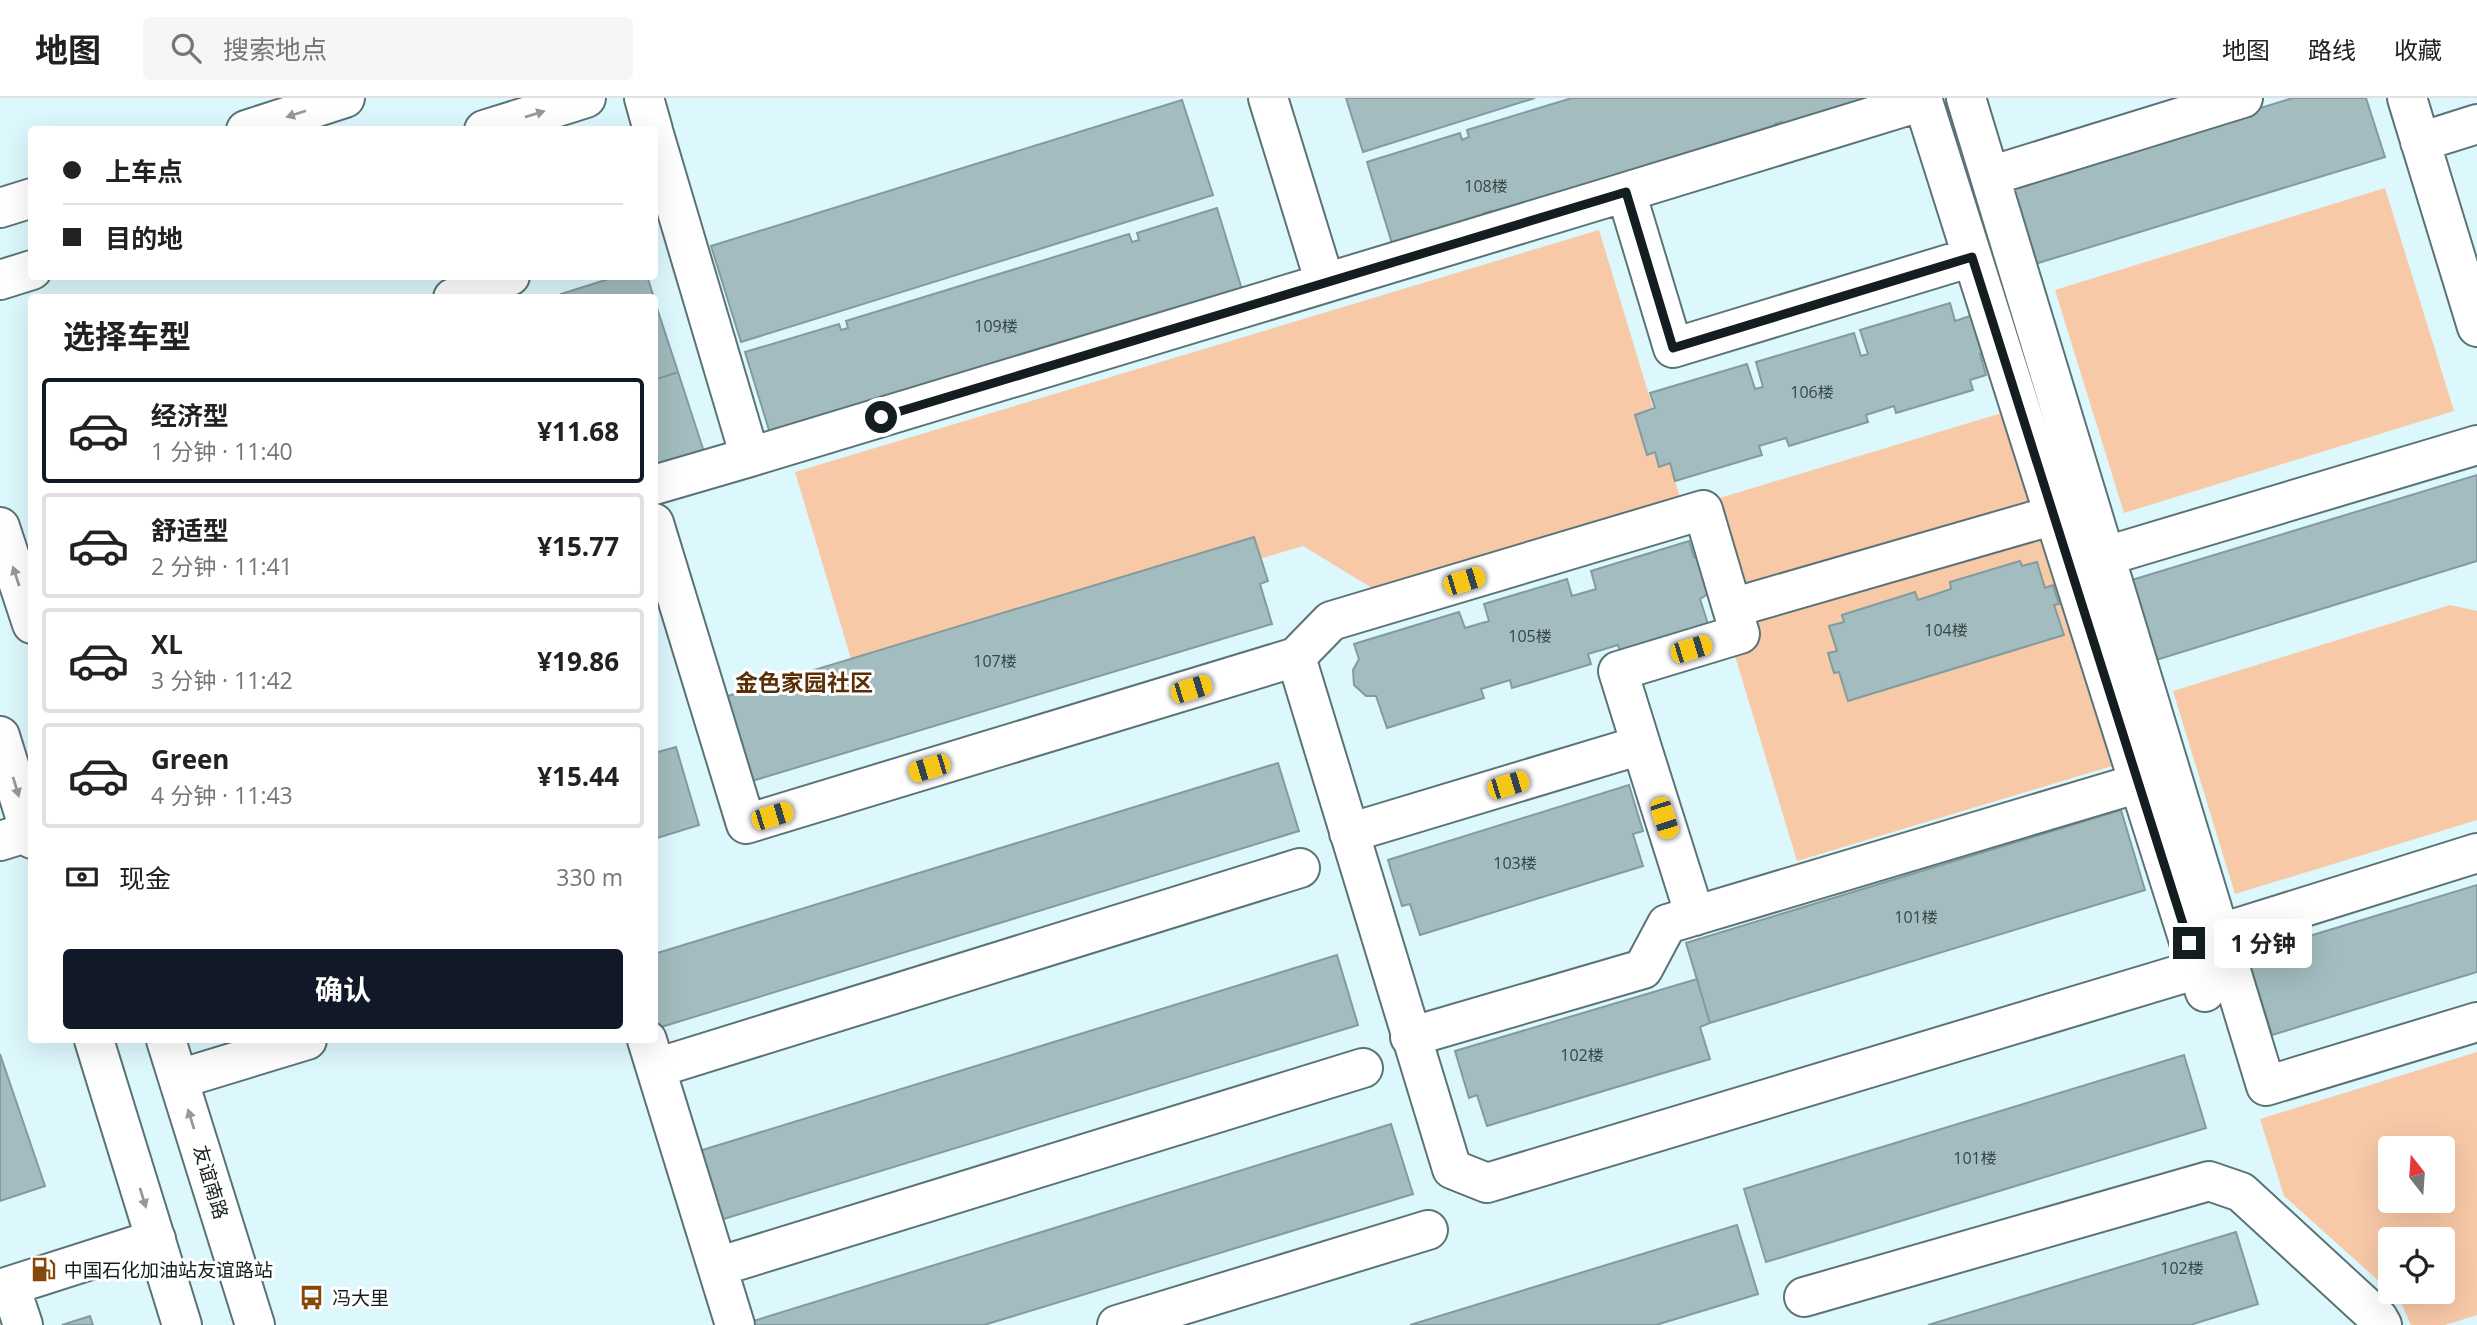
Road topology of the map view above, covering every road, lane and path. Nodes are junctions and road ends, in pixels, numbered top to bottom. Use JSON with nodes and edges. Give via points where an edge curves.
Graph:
{"nodes":[{"id":1,"x":345,"y":98,"type":"edge"},
{"id":2,"x":586,"y":98,"type":"edge"},
{"id":3,"x":644,"y":98,"type":"edge"},
{"id":4,"x":1268,"y":98,"type":"edge"},
{"id":5,"x":1966,"y":98,"type":"edge"},
{"id":6,"x":2243,"y":98,"type":"edge"},
{"id":7,"x":2407,"y":98,"type":"edge"},
{"id":8,"x":1923,"y":99,"type":"edge"},
{"id":9,"x":2477,"y":124,"type":"edge"},
{"id":10,"x":259,"y":126,"type":"edge"},
{"id":11,"x":497,"y":126,"type":"edge"},
{"id":12,"x":652,"y":126,"type":"edge"},
{"id":13,"x":2420,"y":142,"type":"junction"},
{"id":14,"x":658,"y":161,"type":"edge"},
{"id":15,"x":1990,"y":176,"type":"junction"},
{"id":16,"x":1626,"y":192,"type":"junction"},
{"id":17,"x":28,"y":199,"type":"edge"},
{"id":18,"x":0,"y":208,"type":"edge"},
{"id":19,"x":665,"y":211,"type":"edge"},
{"id":20,"x":1972,"y":257,"type":"junction"},
{"id":21,"x":28,"y":271,"type":"edge"},
{"id":22,"x":0,"y":280,"type":"edge"},
{"id":23,"x":502,"y":280,"type":"edge"},
{"id":24,"x":1325,"y":283,"type":"junction"},
{"id":25,"x":464,"y":294,"type":"edge"},
{"id":26,"x":2477,"y":327,"type":"edge"},
{"id":27,"x":2477,"y":445,"type":"edge"},
{"id":28,"x":750,"y":457,"type":"junction"},
{"id":29,"x":658,"y":484,"type":"edge"},
{"id":30,"x":2054,"y":514,"type":"junction"},
{"id":31,"x":0,"y":527,"type":"edge"},
{"id":32,"x":658,"y":536,"type":"edge"},
{"id":33,"x":2106,"y":556,"type":"junction"},
{"id":34,"x":1732,"y":608,"type":"junction"},
{"id":35,"x":28,"y":612,"type":"edge"},
{"id":36,"x":1296,"y":657,"type":"junction"},
{"id":37,"x":0,"y":736,"type":"edge"},
{"id":38,"x":1641,"y":745,"type":"junction"},
{"id":39,"x":2139,"y":782,"type":"junction"},
{"id":40,"x":1349,"y":833,"type":"junction"},
{"id":41,"x":20,"y":837,"type":"edge"},
{"id":42,"x":2477,"y":853,"type":"edge"},
{"id":43,"x":1300,"y":868,"type":"dead end"},
{"id":44,"x":1695,"y":916,"type":"junction"},
{"id":45,"x":2221,"y":933,"type":"junction"},
{"id":46,"x":2477,"y":1022,"type":"edge"},
{"id":47,"x":1410,"y":1037,"type":"junction"},
{"id":48,"x":95,"y":1043,"type":"edge"},
{"id":49,"x":167,"y":1043,"type":"edge"},
{"id":50,"x":297,"y":1043,"type":"edge"},
{"id":51,"x":652,"y":1054,"type":"edge"},
{"id":52,"x":1363,"y":1068,"type":"dead end"},
{"id":53,"x":179,"y":1079,"type":"junction"},
{"id":54,"x":1427,"y":1230,"type":"dead end"},
{"id":55,"x":156,"y":1238,"type":"junction"},
{"id":56,"x":717,"y":1267,"type":"junction"},
{"id":57,"x":5,"y":1287,"type":"edge"},
{"id":58,"x":1804,"y":1297,"type":"dead end"},
{"id":59,"x":2372,"y":1323,"type":"edge"},
{"id":60,"x":23,"y":1325,"type":"edge"},
{"id":61,"x":182,"y":1325,"type":"edge"},
{"id":62,"x":255,"y":1325,"type":"edge"},
{"id":63,"x":735,"y":1325,"type":"edge"},
{"id":64,"x":1117,"y":1325,"type":"edge"}],
"edges":[{"from":1,"to":10,"type":"street","one_way":true},
{"from":11,"to":2,"type":"street","one_way":true},
{"from":3,"to":12,"type":"street"},
{"from":4,"to":24,"type":"street"},
{"from":5,"to":15,"type":"street"},
{"from":6,"to":15,"type":"street"},
{"from":7,"to":13,"type":"street"},
{"from":8,"to":16,"type":"street"},
{"from":8,"to":20,"type":"street"},
{"from":9,"to":13,"type":"street"},
{"from":13,"to":26,"type":"street"},
{"from":14,"to":19,"type":"street"},
{"from":15,"to":33,"type":"street"},
{"from":16,"to":20,"type":"street","via":[[1673,348]]},
{"from":16,"to":24,"type":"street"},
{"from":17,"to":18,"type":"street"},
{"from":19,"to":28,"type":"street"},
{"from":20,"to":30,"type":"street"},
{"from":21,"to":22,"type":"street"},
{"from":23,"to":25,"type":"street"},
{"from":24,"to":28,"type":"street"},
{"from":27,"to":33,"type":"street"},
{"from":28,"to":29,"type":"street"},
{"from":30,"to":34,"type":"street"},
{"from":30,"to":39,"type":"street"},
{"from":35,"to":31,"type":"street","one_way":true},
{"from":32,"to":36,"type":"street","via":[[746,824]]},
{"from":33,"to":45,"type":"street"},
{"from":34,"to":36,"type":"street","via":[[1703,510],[1331,621]]},
{"from":34,"to":38,"type":"street","via":[[1740,634],[1618,671]]},
{"from":36,"to":40,"type":"street"},
{"from":37,"to":41,"type":"street","one_way":true},
{"from":38,"to":40,"type":"street"},
{"from":38,"to":44,"type":"street"},
{"from":39,"to":44,"type":"street"},
{"from":39,"to":47,"type":"street","via":[[2202,981],[1487,1183],[1452,1169]]},
{"from":40,"to":47,"type":"street"},
{"from":42,"to":45,"type":"street"},
{"from":43,"to":51,"type":"street"},
{"from":44,"to":47,"type":"street","via":[[1667,924],[1643,969]]},
{"from":45,"to":46,"type":"street","via":[[2266,1086]]},
{"from":48,"to":55,"type":"street","one_way":true},
{"from":49,"to":53,"type":"street","name":"友谊南路"},
{"from":50,"to":53,"type":"street"},
{"from":51,"to":56,"type":"street"},
{"from":52,"to":56,"type":"street"},
{"from":62,"to":53,"type":"street","name":"友谊南路","one_way":true},
{"from":54,"to":64,"type":"street"},
{"from":55,"to":57,"type":"street"},
{"from":55,"to":61,"type":"street"},
{"from":56,"to":63,"type":"street"},
{"from":57,"to":60,"type":"street"},
{"from":58,"to":59,"type":"street","via":[[2208,1181],[2241,1192]]}]}
